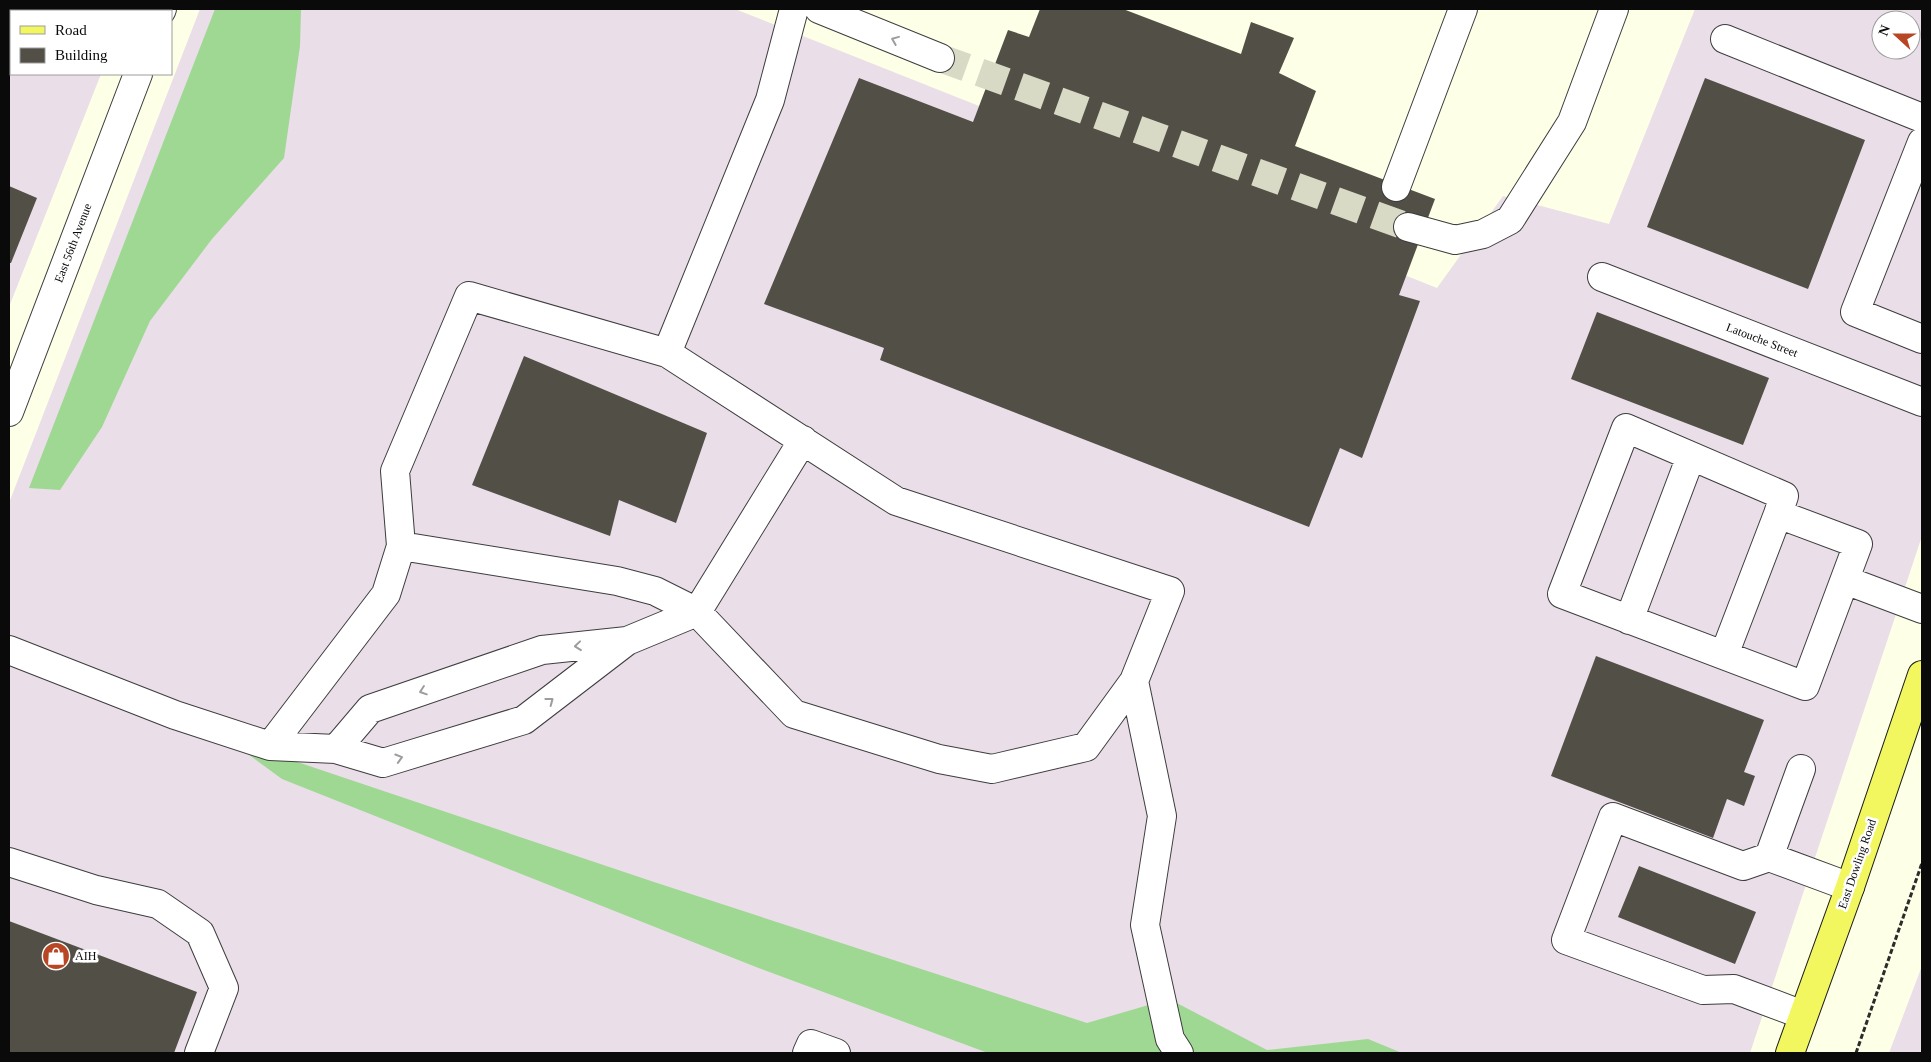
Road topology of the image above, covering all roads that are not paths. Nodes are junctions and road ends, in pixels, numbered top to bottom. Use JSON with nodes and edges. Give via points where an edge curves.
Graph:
{"nodes":[{"id":1,"x":794,"y":9,"type":"edge"},
{"id":2,"x":819,"y":9,"type":"edge"},
{"id":3,"x":1463,"y":9,"type":"edge"},
{"id":4,"x":1614,"y":9,"type":"edge"},
{"id":5,"x":1725,"y":39,"type":"dead end"},
{"id":6,"x":940,"y":58,"type":"tunnel mouth"},
{"id":7,"x":131,"y":76,"type":"edge"},
{"id":8,"x":1922,"y":118,"type":"edge"},
{"id":9,"x":1922,"y":142,"type":"edge"},
{"id":10,"x":1396,"y":187,"type":"dead end"},
{"id":11,"x":1408,"y":227,"type":"tunnel mouth"},
{"id":12,"x":1602,"y":277,"type":"dead end"},
{"id":13,"x":1922,"y":339,"type":"edge"},
{"id":14,"x":667,"y":353,"type":"junction"},
{"id":15,"x":1922,"y":402,"type":"edge"},
{"id":16,"x":9,"y":412,"type":"edge"},
{"id":17,"x":803,"y":440,"type":"junction"},
{"id":18,"x":1691,"y":456,"type":"junction"},
{"id":19,"x":1778,"y":514,"type":"junction"},
{"id":20,"x":401,"y":546,"type":"junction"},
{"id":21,"x":1845,"y":580,"type":"junction"},
{"id":22,"x":1922,"y":609,"type":"edge"},
{"id":23,"x":697,"y":612,"type":"junction"},
{"id":24,"x":1629,"y":620,"type":"junction"},
{"id":25,"x":627,"y":642,"type":"junction"},
{"id":26,"x":9,"y":650,"type":"edge"},
{"id":27,"x":1724,"y":656,"type":"junction"},
{"id":28,"x":1134,"y":681,"type":"junction"},
{"id":29,"x":1920,"y":686,"type":"edge"},
{"id":30,"x":270,"y":746,"type":"junction"},
{"id":31,"x":336,"y":748,"type":"junction"},
{"id":32,"x":1801,"y":769,"type":"dead end"},
{"id":33,"x":1769,"y":857,"type":"junction"},
{"id":34,"x":9,"y":862,"type":"edge"},
{"id":35,"x":1850,"y":886,"type":"junction"},
{"id":36,"x":1803,"y":1015,"type":"junction"},
{"id":37,"x":199,"y":1053,"type":"edge"},
{"id":38,"x":807,"y":1053,"type":"edge"},
{"id":39,"x":836,"y":1053,"type":"edge"},
{"id":40,"x":1179,"y":1053,"type":"edge"},
{"id":41,"x":1790,"y":1053,"type":"edge"}],
"edges":[{"from":1,"to":14,"type":"street","via":[[770,100]]},
{"from":6,"to":2,"type":"street","one_way":true},
{"from":3,"to":10,"type":"street"},
{"from":4,"to":11,"type":"street","via":[[1572,122],[1510,220],[1483,234],[1455,240]]},
{"from":5,"to":8,"type":"street"},
{"from":7,"to":16,"type":"street","name":"East 56th Avenue"},
{"from":9,"to":13,"type":"street","via":[[1855,312]]},
{"from":12,"to":15,"type":"street","name":"Latouche Street"},
{"from":14,"to":17,"type":"street"},
{"from":14,"to":20,"type":"street","via":[[469,296],[395,471]]},
{"from":17,"to":23,"type":"street"},
{"from":17,"to":28,"type":"street","via":[[896,501],[1170,592]]},
{"from":18,"to":19,"type":"street","via":[[1784,496]]},
{"from":18,"to":24,"type":"street"},
{"from":18,"to":24,"type":"street","via":[[1626,428],[1562,594]]},
{"from":19,"to":21,"type":"street","via":[[1858,544]]},
{"from":19,"to":27,"type":"street"},
{"from":20,"to":23,"type":"street","via":[[617,581],[655,591]]},
{"from":20,"to":30,"type":"street","via":[[386,594]]},
{"from":21,"to":22,"type":"street"},
{"from":21,"to":27,"type":"street","via":[[1805,686]]},
{"from":23,"to":25,"type":"street"},
{"from":23,"to":28,"type":"street","via":[[794,714],[939,759],[992,769],[1086,747]]},
{"from":24,"to":27,"type":"street"},
{"from":25,"to":31,"type":"street","one_way":true,"via":[[542,650],[370,709]]},
{"from":31,"to":25,"type":"street","one_way":true,"via":[[384,763],[524,720]]},
{"from":26,"to":30,"type":"street","via":[[175,715]]},
{"from":28,"to":40,"type":"street","via":[[1162,816],[1145,925],[1170,1039]]},
{"from":29,"to":35,"type":"main road","name":"East Dowling Road"},
{"from":30,"to":31,"type":"street"},
{"from":32,"to":33,"type":"street"},
{"from":33,"to":35,"type":"street"},
{"from":33,"to":36,"type":"street","via":[[1743,866],[1613,817],[1566,940],[1703,990],[1734,989]]},
{"from":34,"to":37,"type":"street","via":[[96,890],[158,904],[200,933],[224,988]]},
{"from":35,"to":36,"type":"main road","name":"East Dowling Road"},
{"from":36,"to":41,"type":"main road","name":"East Dowling Road"},
{"from":38,"to":39,"type":"street","via":[[811,1044]]}]}
